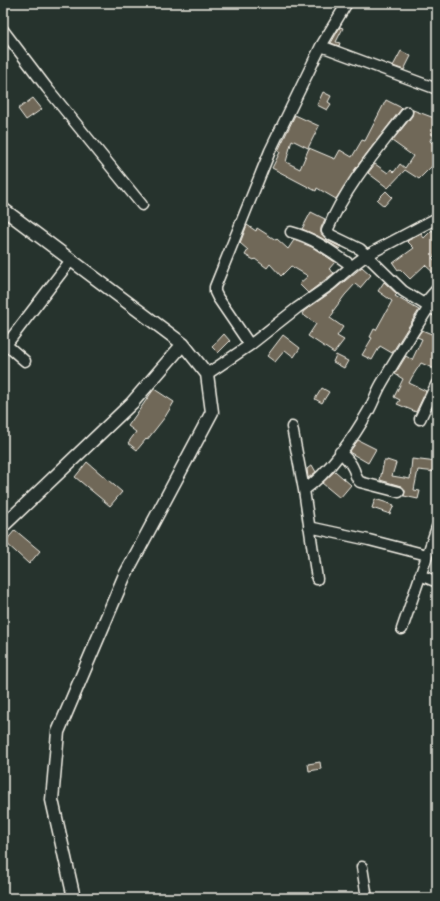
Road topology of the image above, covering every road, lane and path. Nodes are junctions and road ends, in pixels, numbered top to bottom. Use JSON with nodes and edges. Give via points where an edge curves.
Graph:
{"nodes":[{"id":1,"x":347,"y":3,"type":"edge"},
{"id":2,"x":3,"y":30,"type":"edge"},
{"id":3,"x":321,"y":46,"type":"junction"},
{"id":4,"x":437,"y":89,"type":"edge"},
{"id":5,"x":407,"y":112,"type":"dead end"},
{"id":6,"x":142,"y":205,"type":"dead end"},
{"id":7,"x":3,"y":209,"type":"edge"},
{"id":8,"x":437,"y":218,"type":"edge"},
{"id":9,"x":291,"y":232,"type":"dead end"},
{"id":10,"x":367,"y":255,"type":"junction"},
{"id":11,"x":71,"y":260,"type":"junction"},
{"id":12,"x":352,"y":266,"type":"junction"},
{"id":13,"x":437,"y":289,"type":"edge"},
{"id":14,"x":430,"y":307,"type":"edge"},
{"id":15,"x":4,"y":343,"type":"edge"},
{"id":16,"x":183,"y":344,"type":"junction"},
{"id":17,"x":250,"y":345,"type":"junction"},
{"id":18,"x":24,"y":361,"type":"dead end"},
{"id":19,"x":207,"y":374,"type":"junction"},
{"id":20,"x":437,"y":383,"type":"edge"},
{"id":21,"x":420,"y":419,"type":"dead end"},
{"id":22,"x":292,"y":427,"type":"dead end"},
{"id":23,"x":340,"y":452,"type":"junction"},
{"id":24,"x":304,"y":490,"type":"junction"},
{"id":25,"x":399,"y":492,"type":"dead end"},
{"id":26,"x":3,"y":526,"type":"edge"},
{"id":27,"x":309,"y":527,"type":"junction"},
{"id":28,"x":436,"y":533,"type":"edge"},
{"id":29,"x":427,"y":555,"type":"junction"},
{"id":30,"x":420,"y":576,"type":"junction"},
{"id":31,"x":317,"y":578,"type":"dead end"},
{"id":32,"x":437,"y":582,"type":"edge"},
{"id":33,"x":402,"y":629,"type":"dead end"},
{"id":34,"x":362,"y":867,"type":"dead end"},
{"id":35,"x":74,"y":898,"type":"edge"},
{"id":36,"x":367,"y":898,"type":"edge"}],
"edges":[{"from":1,"to":3,"type":"street"},
{"from":2,"to":6,"type":"street"},
{"from":3,"to":4,"type":"street"},
{"from":3,"to":17,"type":"street","via":[[270,151],[215,287],[218,298]]},
{"from":5,"to":10,"type":"street","via":[[361,172],[327,231]]},
{"from":7,"to":11,"type":"street"},
{"from":8,"to":10,"type":"street"},
{"from":9,"to":12,"type":"street","via":[[321,244]]},
{"from":10,"to":12,"type":"street"},
{"from":10,"to":14,"type":"street","via":[[403,291]]},
{"from":11,"to":15,"type":"street"},
{"from":11,"to":16,"type":"street"},
{"from":12,"to":17,"type":"street"},
{"from":13,"to":14,"type":"street"},
{"from":14,"to":23,"type":"street","via":[[381,384],[368,412]]},
{"from":15,"to":18,"type":"street"},
{"from":16,"to":19,"type":"street"},
{"from":16,"to":26,"type":"street","via":[[132,403]]},
{"from":17,"to":19,"type":"street"},
{"from":19,"to":35,"type":"street","via":[[212,412],[124,577],[58,732],[52,800]]},
{"from":20,"to":21,"type":"street"},
{"from":22,"to":24,"type":"street"},
{"from":23,"to":24,"type":"street","via":[[316,482]]},
{"from":23,"to":25,"type":"street","via":[[360,482]]},
{"from":24,"to":27,"type":"street"},
{"from":27,"to":29,"type":"street"},
{"from":27,"to":31,"type":"street"},
{"from":28,"to":29,"type":"street"},
{"from":29,"to":30,"type":"street"},
{"from":30,"to":32,"type":"street"},
{"from":30,"to":33,"type":"street"},
{"from":34,"to":36,"type":"street"}]}
